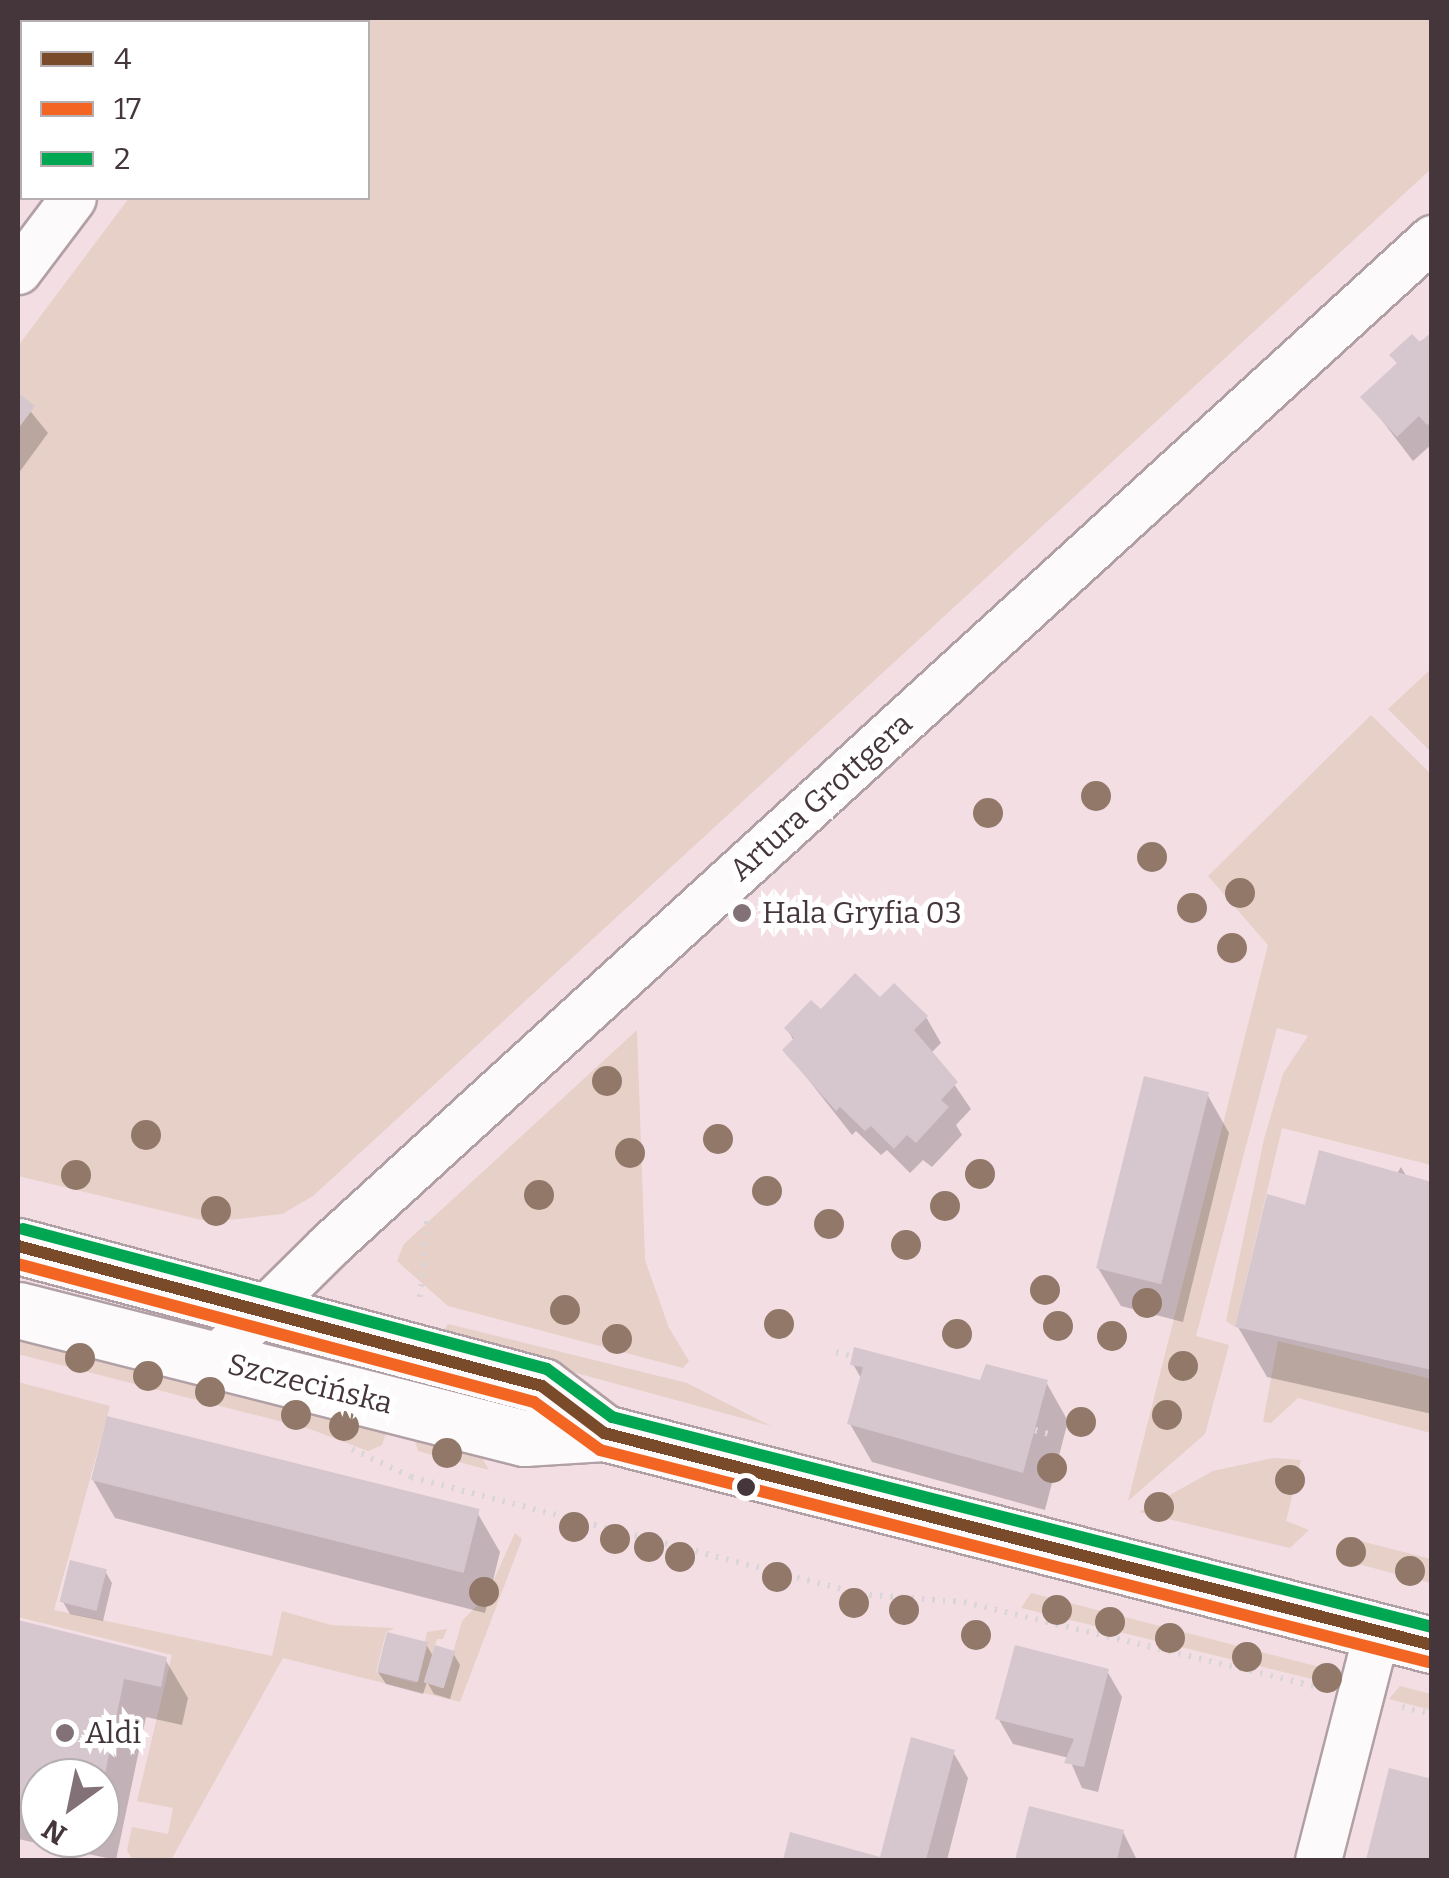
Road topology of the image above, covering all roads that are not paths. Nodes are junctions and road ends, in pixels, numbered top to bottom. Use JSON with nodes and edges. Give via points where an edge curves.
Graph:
{"nodes":[{"id":1,"x":71,"y":200,"type":"edge"},
{"id":2,"x":1432,"y":238,"type":"edge"},
{"id":3,"x":18,"y":271,"type":"edge"},
{"id":4,"x":18,"y":1246,"type":"edge"},
{"id":5,"x":263,"y":1309,"type":"junction"},
{"id":6,"x":18,"y":1310,"type":"edge"},
{"id":7,"x":214,"y":1359,"type":"junction"},
{"id":8,"x":604,"y":1434,"type":"junction"},
{"id":9,"x":1377,"y":1630,"type":"junction"},
{"id":10,"x":1432,"y":1644,"type":"edge"},
{"id":11,"x":1318,"y":1860,"type":"edge"}],
"edges":[{"from":1,"to":3,"type":"street"},
{"from":2,"to":5,"type":"street","name":"Artura Grottgera"},
{"from":4,"to":5,"type":"street","name":"Szczecińska"},
{"from":5,"to":7,"type":"street","name":"Artura Grottgera"},
{"from":5,"to":8,"type":"street","name":"Szczecińska","via":[[542,1386]]},
{"from":6,"to":7,"type":"street","name":"Szczecińska"},
{"from":7,"to":8,"type":"street","name":"Szczecińska","via":[[524,1438]]},
{"from":8,"to":9,"type":"street","name":"Szczecińska"},
{"from":9,"to":10,"type":"street","name":"Szczecińska"},
{"from":9,"to":11,"type":"street"}]}
